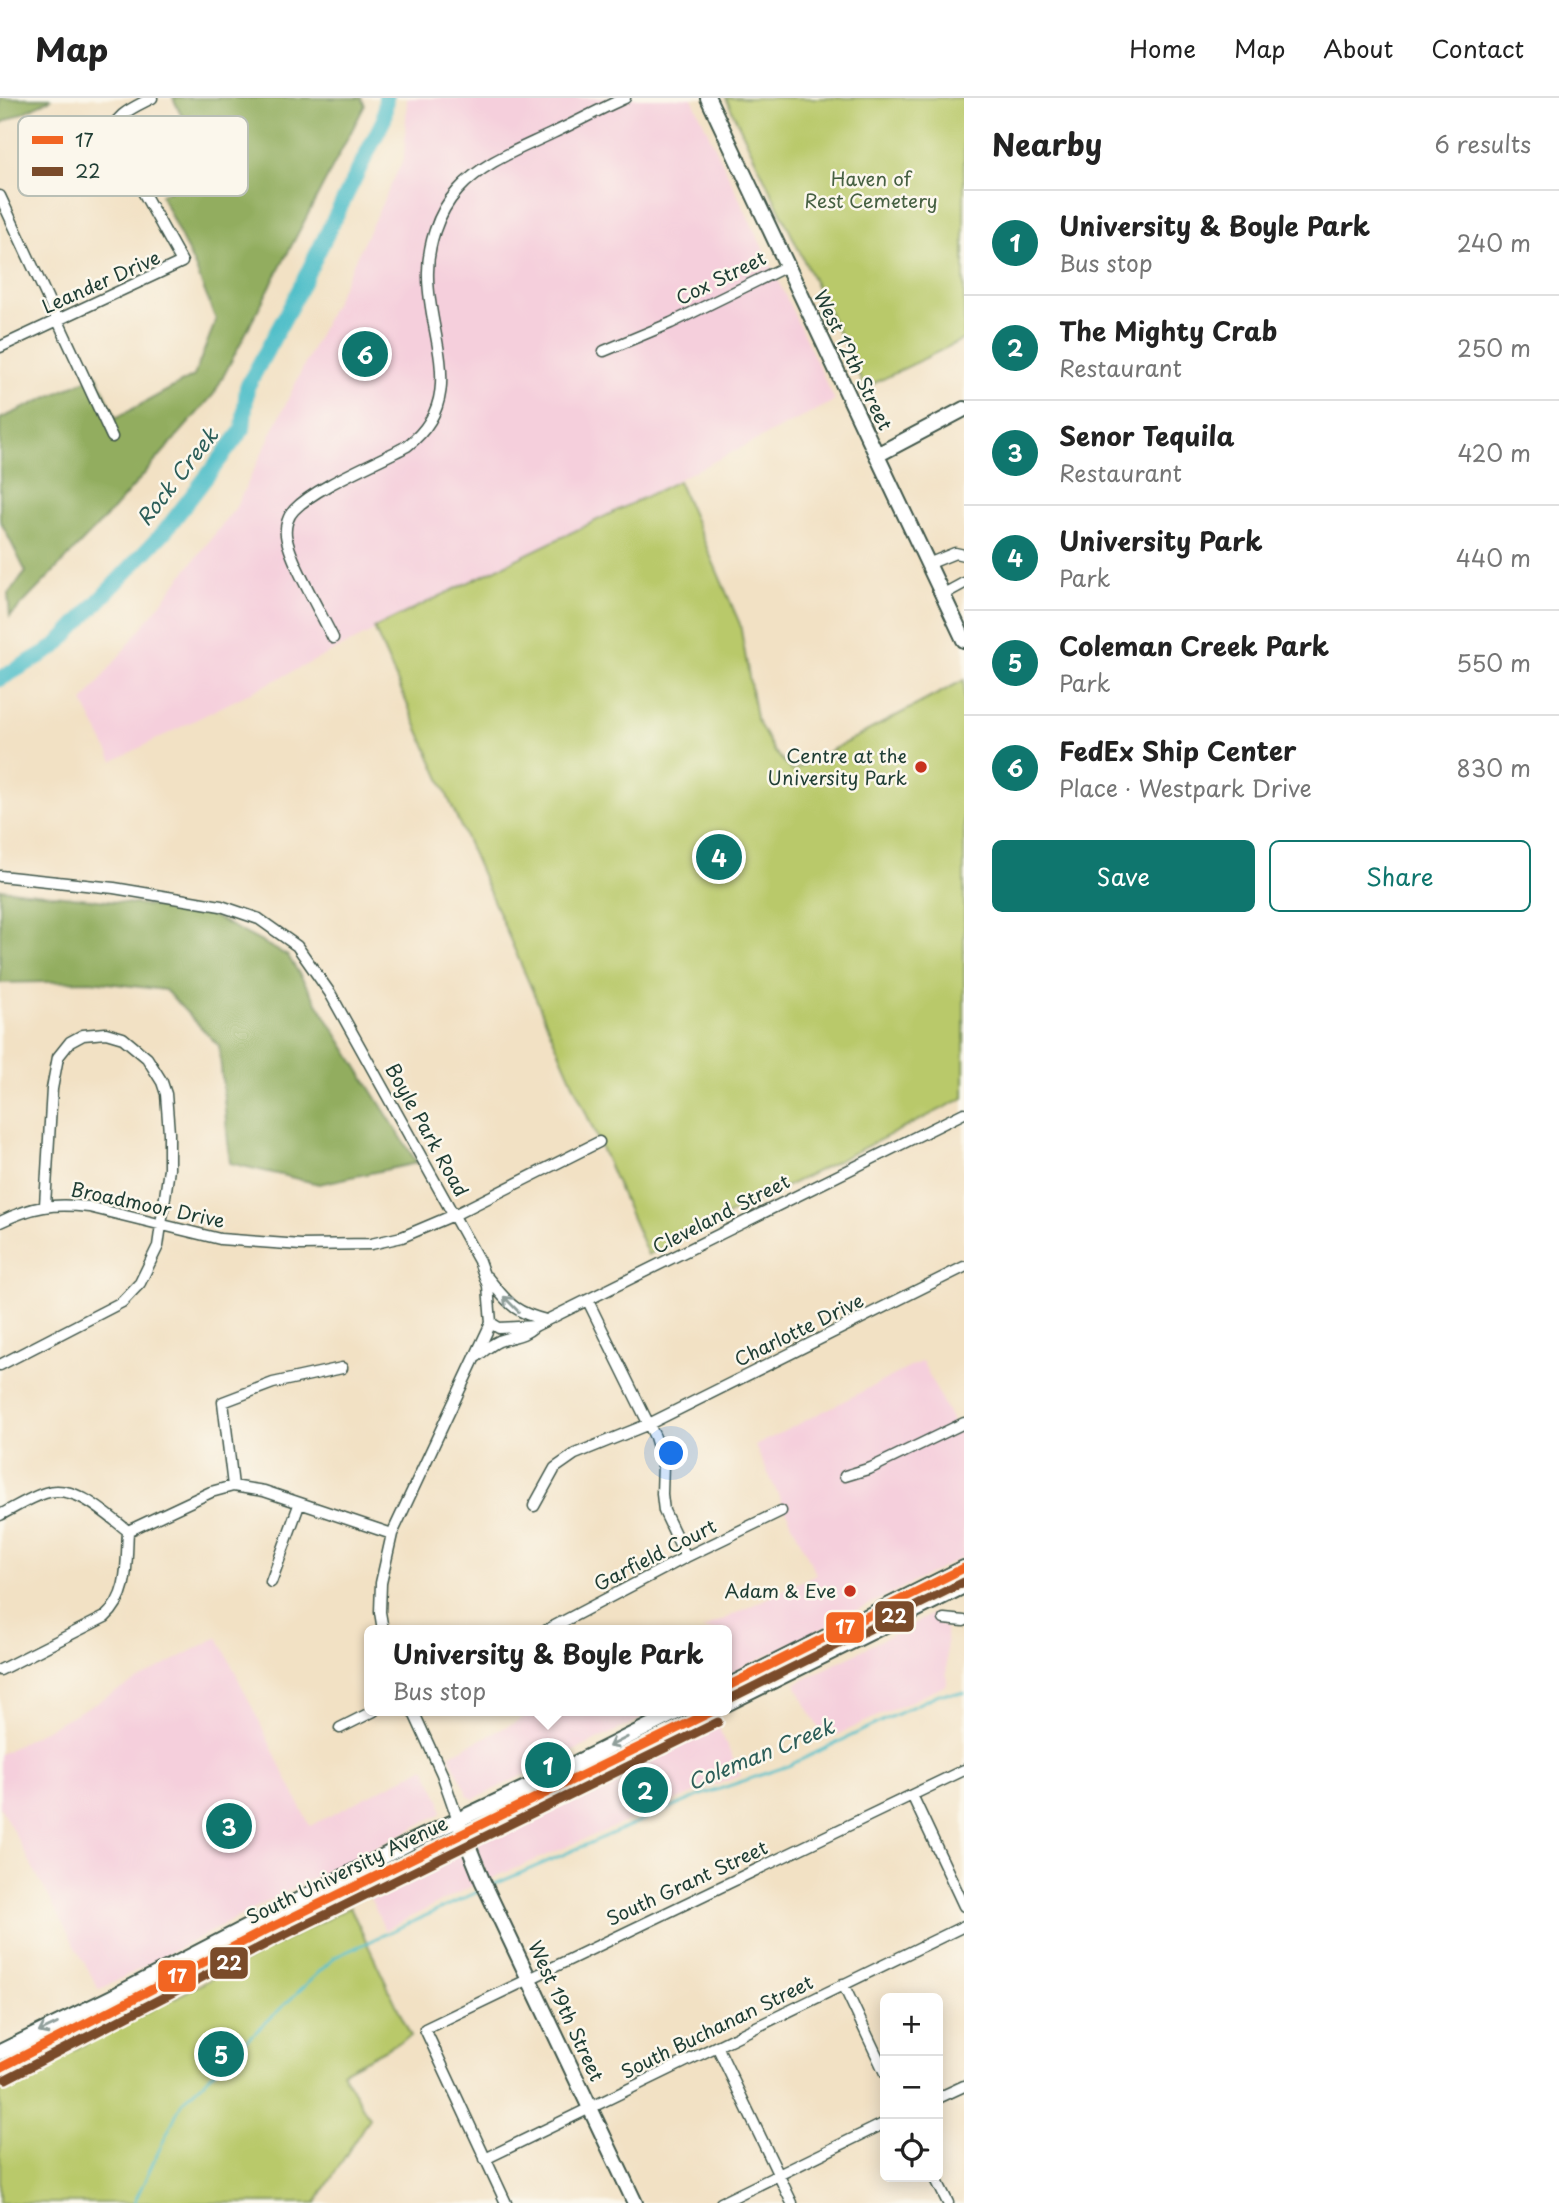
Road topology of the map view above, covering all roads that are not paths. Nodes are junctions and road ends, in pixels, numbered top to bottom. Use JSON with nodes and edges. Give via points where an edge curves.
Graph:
{"nodes":[{"id":1,"x":152,"y":98,"type":"edge"},
{"id":2,"x":625,"y":98,"type":"edge"},
{"id":3,"x":708,"y":98,"type":"edge"},
{"id":4,"x":121,"y":116,"type":"edge"},
{"id":5,"x":0,"y":196,"type":"edge"},
{"id":6,"x":145,"y":196,"type":"edge"},
{"id":7,"x":787,"y":266,"type":"junction"},
{"id":8,"x":59,"y":320,"type":"junction"},
{"id":9,"x":0,"y":347,"type":"edge"},
{"id":10,"x":604,"y":351,"type":"dead end"},
{"id":11,"x":964,"y":409,"type":"edge"},
{"id":12,"x":113,"y":437,"type":"dead end"},
{"id":13,"x":877,"y":455,"type":"junction"},
{"id":14,"x":964,"y":555,"type":"edge"},
{"id":15,"x":928,"y":564,"type":"junction"},
{"id":16,"x":964,"y":583,"type":"edge"},
{"id":17,"x":942,"y":594,"type":"junction"},
{"id":18,"x":333,"y":638,"type":"dead end"},
{"id":19,"x":964,"y":640,"type":"edge"},
{"id":20,"x":0,"y":876,"type":"edge"},
{"id":21,"x":964,"y":1113,"type":"edge"},
{"id":22,"x":599,"y":1142,"type":"dead end"},
{"id":23,"x":45,"y":1205,"type":"junction"},
{"id":24,"x":454,"y":1214,"type":"junction"},
{"id":25,"x":0,"y":1222,"type":"edge"},
{"id":26,"x":163,"y":1224,"type":"junction"},
{"id":27,"x":964,"y":1267,"type":"edge"},
{"id":28,"x":485,"y":1273,"type":"junction"},
{"id":29,"x":588,"y":1301,"type":"junction"},
{"id":30,"x":546,"y":1320,"type":"junction"},
{"id":31,"x":491,"y":1323,"type":"junction"},
{"id":32,"x":535,"y":1326,"type":"junction"},
{"id":33,"x":473,"y":1360,"type":"junction"},
{"id":34,"x":0,"y":1366,"type":"edge"},
{"id":35,"x":342,"y":1368,"type":"dead end"},
{"id":36,"x":964,"y":1423,"type":"edge"},
{"id":37,"x":649,"y":1424,"type":"junction"},
{"id":38,"x":845,"y":1476,"type":"dead end"},
{"id":39,"x":233,"y":1486,"type":"junction"},
{"id":40,"x":299,"y":1504,"type":"junction"},
{"id":41,"x":534,"y":1506,"type":"dead end"},
{"id":42,"x":781,"y":1511,"type":"dead end"},
{"id":43,"x":0,"y":1515,"type":"edge"},
{"id":44,"x":128,"y":1531,"type":"junction"},
{"id":45,"x":392,"y":1534,"type":"junction"},
{"id":46,"x":686,"y":1557,"type":"junction"},
{"id":47,"x":964,"y":1568,"type":"edge"},
{"id":48,"x":271,"y":1582,"type":"dead end"},
{"id":49,"x":964,"y":1586,"type":"edge"},
{"id":50,"x":960,"y":1616,"type":"edge"},
{"id":51,"x":944,"y":1619,"type":"dead end"},
{"id":52,"x":382,"y":1625,"type":"edge"},
{"id":53,"x":557,"y":1625,"type":"edge"},
{"id":54,"x":0,"y":1670,"type":"edge"},
{"id":55,"x":732,"y":1684,"type":"edge"},
{"id":56,"x":732,"y":1701,"type":"edge"},
{"id":57,"x":364,"y":1716,"type":"edge"},
{"id":58,"x":415,"y":1716,"type":"edge"},
{"id":59,"x":669,"y":1716,"type":"edge"},
{"id":60,"x":702,"y":1716,"type":"edge"},
{"id":61,"x":340,"y":1728,"type":"dead end"},
{"id":62,"x":964,"y":1770,"type":"edge"},
{"id":63,"x":912,"y":1795,"type":"junction"},
{"id":64,"x":461,"y":1827,"type":"junction"},
{"id":65,"x":964,"y":1906,"type":"edge"},
{"id":66,"x":964,"y":1926,"type":"edge"},
{"id":67,"x":529,"y":1978,"type":"junction"},
{"id":68,"x":843,"y":1984,"type":"junction"},
{"id":69,"x":717,"y":2046,"type":"junction"},
{"id":70,"x":0,"y":2052,"type":"edge"},
{"id":71,"x":880,"y":2062,"type":"edge"},
{"id":72,"x":0,"y":2068,"type":"edge"},
{"id":73,"x":964,"y":2086,"type":"edge"},
{"id":74,"x":943,"y":2096,"type":"edge"},
{"id":75,"x":591,"y":2109,"type":"junction"},
{"id":76,"x":880,"y":2125,"type":"edge"},
{"id":77,"x":485,"y":2159,"type":"junction"},
{"id":78,"x":779,"y":2175,"type":"junction"},
{"id":79,"x":937,"y":2182,"type":"edge"},
{"id":80,"x":506,"y":2203,"type":"edge"},
{"id":81,"x":635,"y":2203,"type":"edge"},
{"id":82,"x":721,"y":2203,"type":"edge"},
{"id":83,"x":792,"y":2203,"type":"edge"},
{"id":84,"x":947,"y":2203,"type":"edge"}],
"edges":[{"from":1,"to":4,"type":"street","name":"Leander Drive"},
{"from":2,"to":18,"type":"street","via":[[485,167],[461,186],[445,207],[436,224],[428,267],[442,371],[433,414],[407,446],[313,495],[289,517],[286,536],[291,551]]},
{"from":3,"to":7,"type":"main road","name":"West 12th Street"},
{"from":5,"to":8,"type":"street"},
{"from":6,"to":8,"type":"street","name":"Leander Drive","via":[[182,262]]},
{"from":7,"to":10,"type":"street","name":"Cox Street"},
{"from":7,"to":13,"type":"main road","name":"West 12th Street"},
{"from":8,"to":9,"type":"street","name":"Leander Drive"},
{"from":8,"to":12,"type":"street"},
{"from":11,"to":13,"type":"main road"},
{"from":13,"to":15,"type":"main road","name":"West 12th Street"},
{"from":14,"to":15,"type":"street"},
{"from":15,"to":17,"type":"main road","name":"West 12th Street"},
{"from":16,"to":17,"type":"street"},
{"from":17,"to":19,"type":"main road","name":"West 12th Street"},
{"from":20,"to":24,"type":"street","name":"Boyle Park Road","via":[[221,906],[260,919],[297,946],[330,992]]},
{"from":21,"to":29,"type":"street","name":"Cleveland Street"},
{"from":22,"to":24,"type":"street","name":"Broadmoor Drive"},
{"from":23,"to":25,"type":"street","name":"Broadmoor Drive"},
{"from":23,"to":26,"type":"street","name":"Broadmoor Drive","via":[[89,1207]]},
{"from":23,"to":26,"type":"street","via":[[56,1060],[77,1038],[106,1033],[123,1038],[141,1052],[166,1094],[169,1169]]},
{"from":24,"to":26,"type":"street","name":"Broadmoor Drive","via":[[402,1237],[348,1245],[220,1239]]},
{"from":24,"to":28,"type":"street","name":"Boyle Park Road"},
{"from":26,"to":34,"type":"street","via":[[147,1272],[122,1302]]},
{"from":27,"to":37,"type":"street","name":"Charlotte Drive"},
{"from":30,"to":28,"type":"street","one_way":true,"via":[[512,1307]]},
{"from":28,"to":31,"type":"street","name":"Boyle Park Road"},
{"from":29,"to":30,"type":"street","name":"Cleveland Street"},
{"from":29,"to":37,"type":"street"},
{"from":30,"to":32,"type":"street","name":"Cleveland Street"},
{"from":31,"to":32,"type":"street","name":"Cleveland Street","via":[[499,1328]]},
{"from":31,"to":33,"type":"street"},
{"from":32,"to":33,"type":"street","via":[[524,1335],[490,1346]]},
{"from":33,"to":45,"type":"street"},
{"from":35,"to":39,"type":"street","via":[[273,1382],[223,1402]]},
{"from":36,"to":38,"type":"street"},
{"from":37,"to":41,"type":"street","name":"Charlotte Drive","via":[[563,1462]]},
{"from":37,"to":46,"type":"street","via":[[663,1463],[664,1511]]},
{"from":39,"to":40,"type":"street"},
{"from":39,"to":44,"type":"street"},
{"from":40,"to":45,"type":"street"},
{"from":40,"to":48,"type":"street"},
{"from":42,"to":46,"type":"street","name":"Garfield Court"},
{"from":43,"to":44,"type":"street","via":[[48,1492],[66,1492]]},
{"from":44,"to":54,"type":"street","via":[[123,1590],[112,1610]]},
{"from":45,"to":52,"type":"street","via":[[381,1583]]},
{"from":46,"to":53,"type":"street","name":"Garfield Court"},
{"from":47,"to":55,"type":"main road"},
{"from":49,"to":56,"type":"main road"},
{"from":50,"to":51,"type":"street"},
{"from":57,"to":61,"type":"street"},
{"from":58,"to":64,"type":"street"},
{"from":59,"to":64,"type":"main road","name":"South University Avenue","one_way":true,"via":[[536,1783]]},
{"from":60,"to":64,"type":"main road","name":"South University Avenue"},
{"from":62,"to":63,"type":"street","name":"South Grant Street"},
{"from":63,"to":65,"type":"street"},
{"from":63,"to":67,"type":"street","name":"South Grant Street"},
{"from":64,"to":67,"type":"main road","name":"West 19th Street"},
{"from":64,"to":70,"type":"main road","name":"South University Avenue","one_way":true,"via":[[398,1848]]},
{"from":64,"to":72,"type":"main road","name":"South University Avenue"},
{"from":66,"to":68,"type":"street","name":"South Buchanan Street"},
{"from":67,"to":75,"type":"main road","name":"West 19th Street"},
{"from":67,"to":77,"type":"street","name":"South Grant Street","via":[[425,2029]]},
{"from":68,"to":69,"type":"street","name":"South Buchanan Street"},
{"from":68,"to":71,"type":"street"},
{"from":69,"to":75,"type":"street","name":"South Buchanan Street"},
{"from":69,"to":78,"type":"street"},
{"from":73,"to":74,"type":"street"},
{"from":75,"to":77,"type":"street","name":"South Buchanan Street"},
{"from":75,"to":81,"type":"main road","name":"West 19th Street"},
{"from":76,"to":78,"type":"street"},
{"from":77,"to":80,"type":"street"},
{"from":78,"to":82,"type":"street"},
{"from":78,"to":83,"type":"street"},
{"from":79,"to":84,"type":"street"}]}
